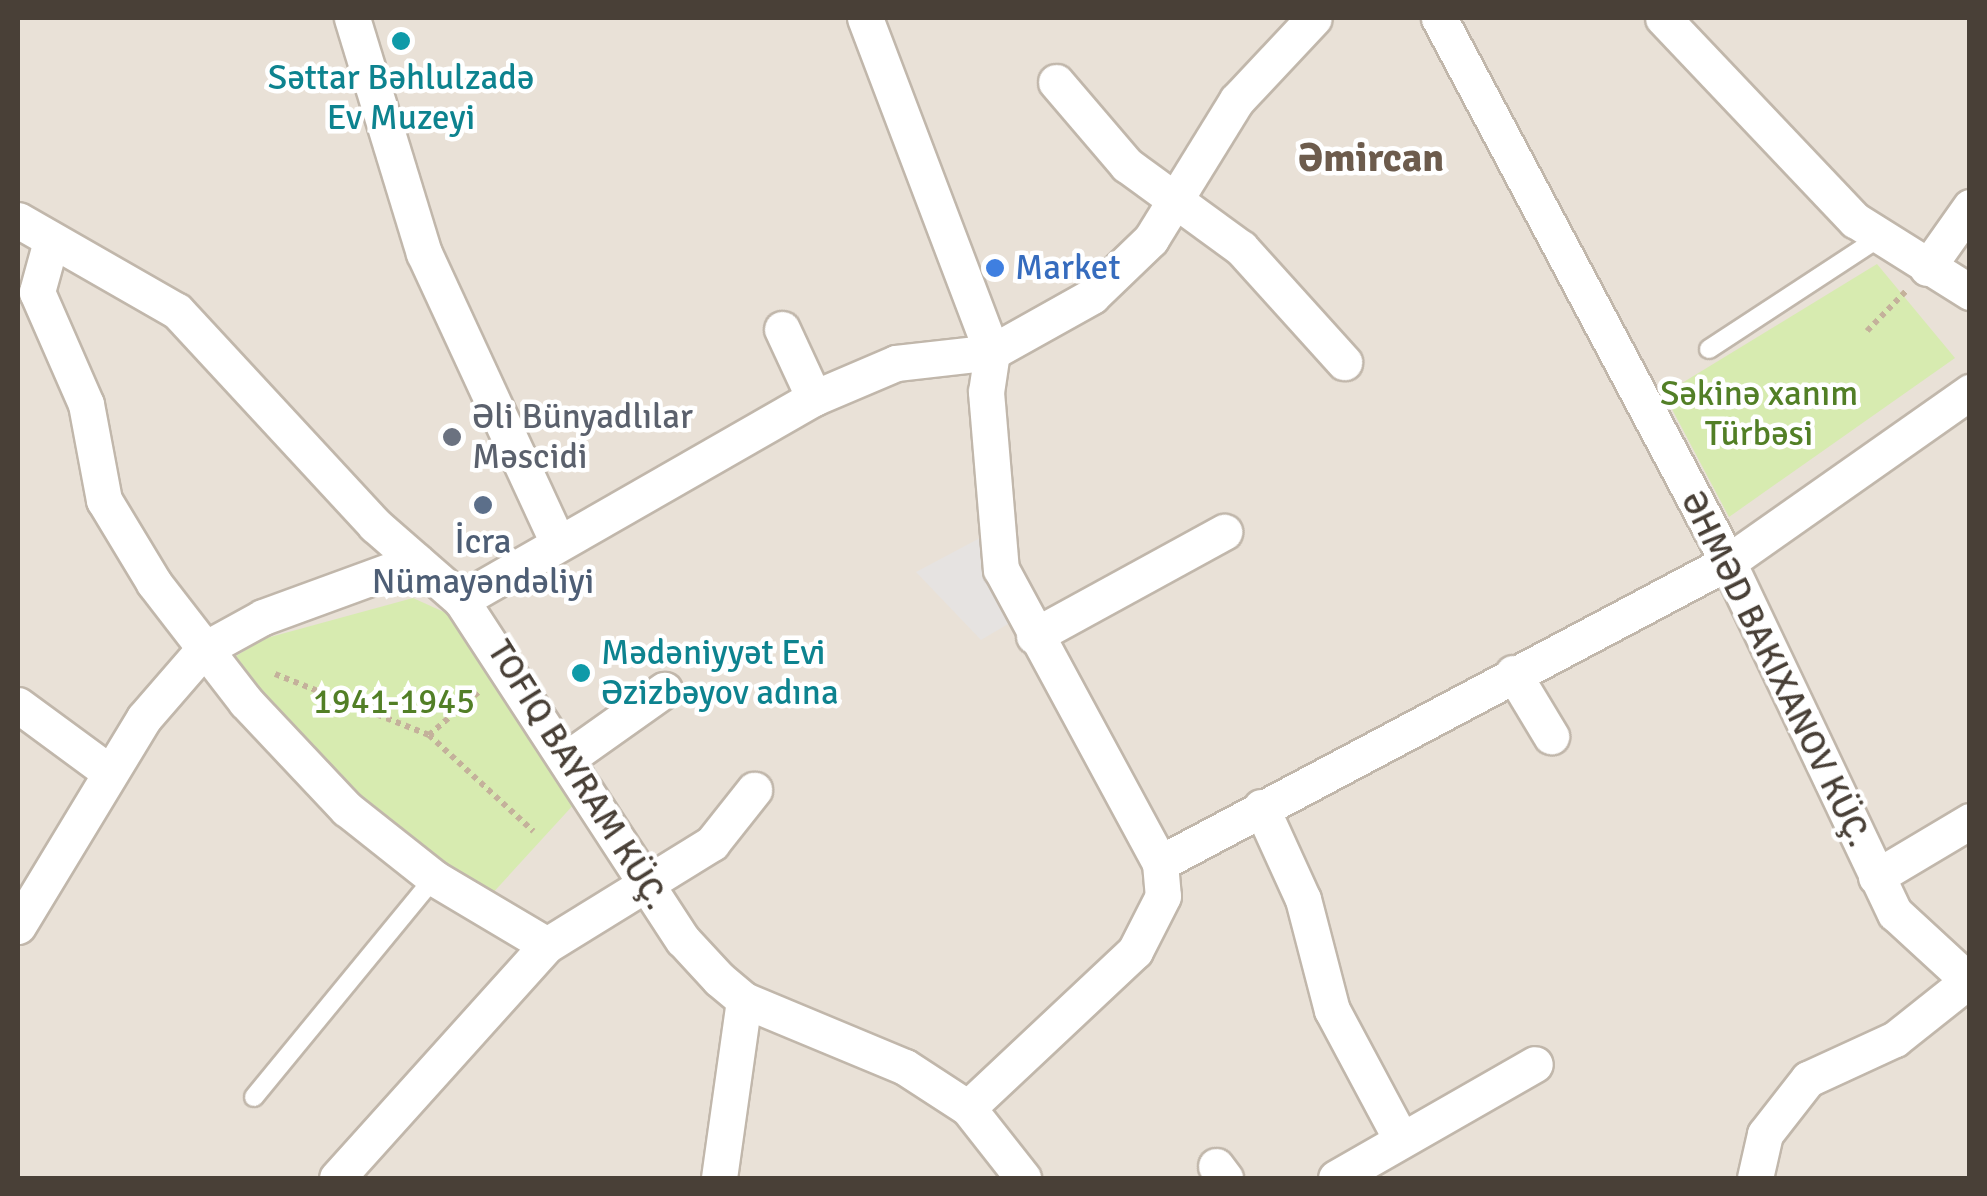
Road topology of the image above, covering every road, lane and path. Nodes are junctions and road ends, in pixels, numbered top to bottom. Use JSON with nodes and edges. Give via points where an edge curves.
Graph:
{"nodes":[{"id":1,"x":352,"y":18,"type":"edge"},
{"id":2,"x":866,"y":18,"type":"edge"},
{"id":3,"x":1314,"y":18,"type":"edge"},
{"id":4,"x":1438,"y":18,"type":"edge"},
{"id":5,"x":1663,"y":18,"type":"edge"},
{"id":6,"x":1056,"y":82,"type":"dead end"},
{"id":7,"x":1180,"y":200,"type":"junction"},
{"id":8,"x":1970,"y":207,"type":"edge"},
{"id":9,"x":18,"y":220,"type":"edge"},
{"id":10,"x":1877,"y":239,"type":"junction"},
{"id":11,"x":52,"y":241,"type":"junction"},
{"id":12,"x":1927,"y":268,"type":"junction"},
{"id":13,"x":1970,"y":292,"type":"edge"},
{"id":14,"x":782,"y":329,"type":"dead end"},
{"id":15,"x":1866,"y":331,"type":"dead end"},
{"id":16,"x":1709,"y":349,"type":"dead end"},
{"id":17,"x":992,"y":352,"type":"junction"},
{"id":18,"x":1344,"y":362,"type":"dead end"},
{"id":19,"x":1970,"y":392,"type":"edge"},
{"id":20,"x":814,"y":398,"type":"junction"},
{"id":21,"x":1224,"y":532,"type":"dead end"},
{"id":22,"x":558,"y":543,"type":"junction"},
{"id":23,"x":416,"y":561,"type":"junction"},
{"id":24,"x":1728,"y":562,"type":"junction"},
{"id":25,"x":461,"y":600,"type":"junction"},
{"id":26,"x":1034,"y":636,"type":"junction"},
{"id":27,"x":203,"y":650,"type":"junction"},
{"id":28,"x":510,"y":664,"type":"junction"},
{"id":29,"x":1513,"y":673,"type":"junction"},
{"id":30,"x":276,"y":674,"type":"dead end"},
{"id":31,"x":664,"y":690,"type":"dead end"},
{"id":32,"x":18,"y":706,"type":"edge"},
{"id":33,"x":429,"y":735,"type":"junction"},
{"id":34,"x":1551,"y":736,"type":"dead end"},
{"id":35,"x":568,"y":758,"type":"junction"},
{"id":36,"x":108,"y":771,"type":"junction"},
{"id":37,"x":754,"y":790,"type":"dead end"},
{"id":38,"x":1261,"y":807,"type":"junction"},
{"id":39,"x":1970,"y":821,"type":"edge"},
{"id":40,"x":533,"y":831,"type":"dead end"},
{"id":41,"x":1160,"y":863,"type":"junction"},
{"id":42,"x":1876,"y":877,"type":"junction"},
{"id":43,"x":434,"y":878,"type":"junction"},
{"id":44,"x":650,"y":887,"type":"junction"},
{"id":45,"x":18,"y":926,"type":"edge"},
{"id":46,"x":547,"y":945,"type":"junction"},
{"id":47,"x":1969,"y":981,"type":"edge"},
{"id":48,"x":744,"y":1000,"type":"junction"},
{"id":49,"x":1535,"y":1064,"type":"dead end"},
{"id":50,"x":254,"y":1097,"type":"dead end"},
{"id":51,"x":968,"y":1108,"type":"junction"},
{"id":52,"x":1401,"y":1140,"type":"junction"},
{"id":53,"x":337,"y":1178,"type":"edge"},
{"id":54,"x":718,"y":1178,"type":"edge"},
{"id":55,"x":1023,"y":1178,"type":"edge"},
{"id":56,"x":1336,"y":1178,"type":"edge"},
{"id":57,"x":1754,"y":1178,"type":"edge"}],
"edges":[{"from":1,"to":22,"type":"street","via":[[424,253]]},
{"from":2,"to":17,"type":"street"},
{"from":3,"to":7,"type":"street","via":[[1237,100]]},
{"from":4,"to":24,"type":"street"},
{"from":5,"to":10,"type":"street"},
{"from":6,"to":7,"type":"street","via":[[1128,165]]},
{"from":7,"to":17,"type":"street","via":[[1116,277]]},
{"from":7,"to":18,"type":"street","via":[[1242,248]]},
{"from":8,"to":12,"type":"street"},
{"from":9,"to":11,"type":"street","name":"TOFIQ BAYRAM KÜÇ."},
{"from":10,"to":12,"type":"street"},
{"from":10,"to":16,"type":"lane"},
{"from":11,"to":23,"type":"street","name":"TOFIQ BAYRAM KÜÇ.","via":[[178,311]]},
{"from":11,"to":27,"type":"street","via":[[37,292],[86,404],[104,500]]},
{"from":12,"to":13,"type":"street"},
{"from":12,"to":15,"type":"path"},
{"from":14,"to":20,"type":"street"},
{"from":17,"to":20,"type":"street","via":[[896,363]]},
{"from":17,"to":26,"type":"street","via":[[994,530],[1001,569]]},
{"from":19,"to":24,"type":"street"},
{"from":20,"to":22,"type":"street"},
{"from":21,"to":26,"type":"street"},
{"from":22,"to":25,"type":"street"},
{"from":23,"to":25,"type":"street","name":"TOFIQ BAYRAM KÜÇ."},
{"from":23,"to":27,"type":"street","via":[[263,616]]},
{"from":24,"to":29,"type":"street"},
{"from":24,"to":42,"type":"street"},
{"from":25,"to":28,"type":"street","name":"TOFIQ BAYRAM KÜÇ."},
{"from":26,"to":41,"type":"street"},
{"from":27,"to":36,"type":"street"},
{"from":27,"to":43,"type":"street","via":[[348,809]]},
{"from":28,"to":33,"type":"path"},
{"from":28,"to":35,"type":"street","name":"TOFIQ BAYRAM KÜÇ."},
{"from":29,"to":34,"type":"street"},
{"from":29,"to":38,"type":"street"},
{"from":30,"to":33,"type":"path"},
{"from":31,"to":35,"type":"street"},
{"from":32,"to":36,"type":"street"},
{"from":33,"to":40,"type":"path"},
{"from":35,"to":44,"type":"street","name":"TOFIQ BAYRAM KÜÇ."},
{"from":36,"to":45,"type":"street"},
{"from":37,"to":44,"type":"street","via":[[712,843]]},
{"from":38,"to":41,"type":"street"},
{"from":38,"to":52,"type":"street","via":[[1302,899],[1332,1010]]},
{"from":39,"to":42,"type":"street"},
{"from":41,"to":51,"type":"street","via":[[1162,896],[1134,952]]},
{"from":42,"to":47,"type":"street","via":[[1895,913]]},
{"from":43,"to":46,"type":"street"},
{"from":43,"to":50,"type":"lane"},
{"from":44,"to":46,"type":"street"},
{"from":44,"to":48,"type":"street","name":"TOFIQ BAYRAM KÜÇ.","via":[[683,940]]},
{"from":46,"to":53,"type":"street"},
{"from":47,"to":57,"type":"street","via":[[1895,1040],[1808,1079],[1764,1134]]},
{"from":48,"to":51,"type":"street","name":"TOFIQ BAYRAM KÜÇ.","via":[[850,1040]]},
{"from":48,"to":54,"type":"street"},
{"from":49,"to":52,"type":"street"},
{"from":51,"to":55,"type":"street","name":"TOFIQ BAYRAM KÜÇ."},
{"from":52,"to":56,"type":"street"}]}
